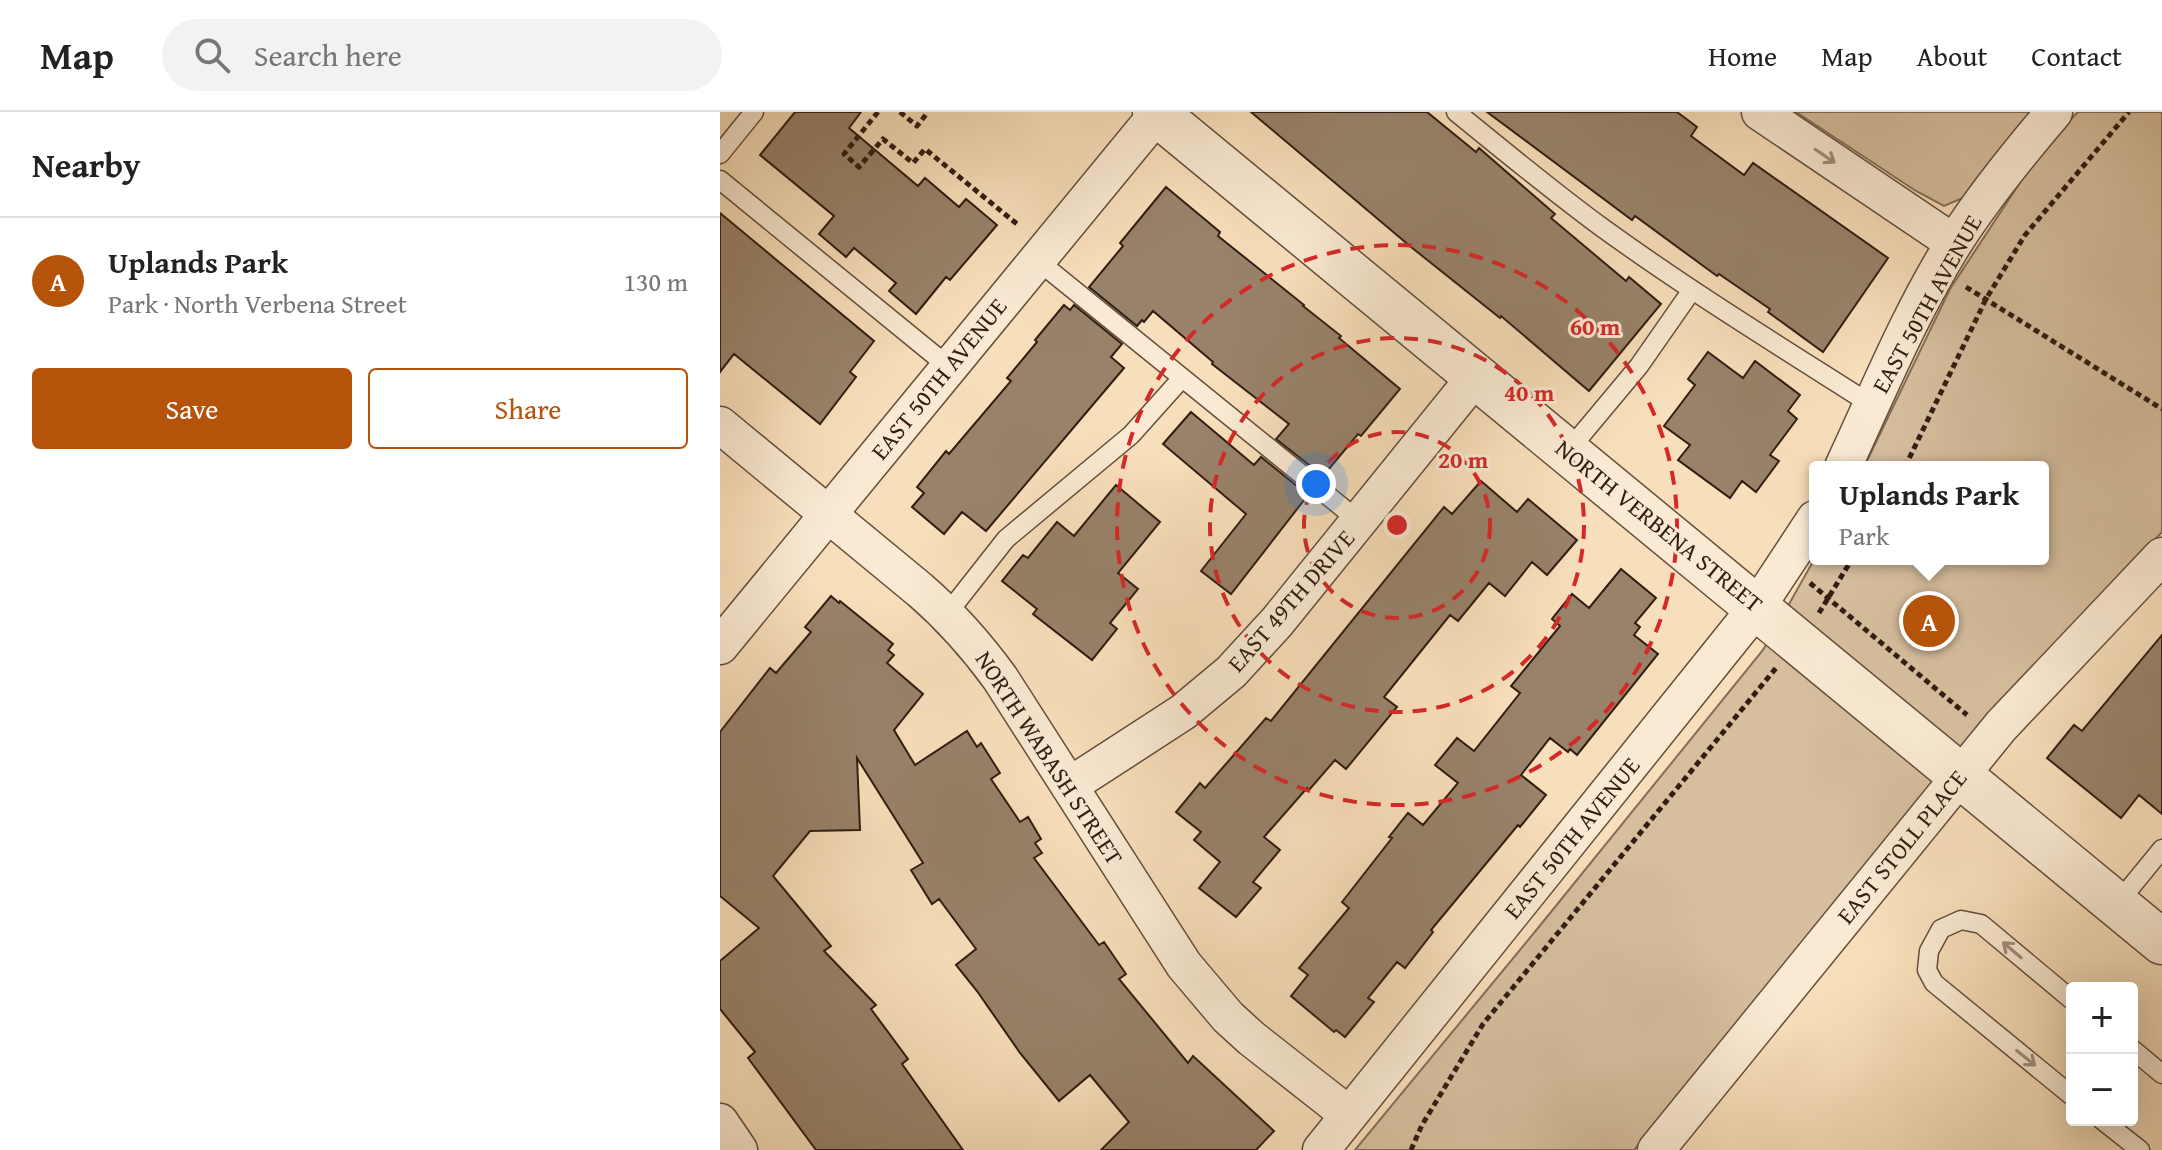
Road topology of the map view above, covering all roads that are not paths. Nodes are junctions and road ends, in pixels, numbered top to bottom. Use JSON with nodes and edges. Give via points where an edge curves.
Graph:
{"nodes":[{"id":1,"x":754,"y":112,"type":"edge"},
{"id":2,"x":1456,"y":112,"type":"edge"},
{"id":3,"x":1760,"y":112,"type":"edge"},
{"id":4,"x":2054,"y":112,"type":"edge"},
{"id":5,"x":1157,"y":113,"type":"edge"},
{"id":6,"x":720,"y":154,"type":"edge"},
{"id":7,"x":720,"y":180,"type":"edge"},
{"id":8,"x":1946,"y":257,"type":"junction"},
{"id":9,"x":1037,"y":260,"type":"junction"},
{"id":10,"x":1692,"y":290,"type":"junction"},
{"id":11,"x":949,"y":367,"type":"junction"},
{"id":12,"x":1476,"y":376,"type":"junction"},
{"id":13,"x":1182,"y":378,"type":"junction"},
{"id":14,"x":1872,"y":405,"type":"junction"},
{"id":15,"x":720,"y":425,"type":"edge"},
{"id":16,"x":1568,"y":451,"type":"junction"},
{"id":17,"x":1846,"y":461,"type":"edge"},
{"id":18,"x":829,"y":514,"type":"junction"},
{"id":19,"x":1359,"y":521,"type":"junction"},
{"id":20,"x":1809,"y":529,"type":"edge"},
{"id":21,"x":2162,"y":556,"type":"edge"},
{"id":22,"x":1757,"y":607,"type":"junction"},
{"id":23,"x":947,"y":614,"type":"junction"},
{"id":24,"x":720,"y":646,"type":"edge"},
{"id":25,"x":1962,"y":775,"type":"junction"},
{"id":26,"x":1069,"y":786,"type":"junction"},
{"id":27,"x":2162,"y":849,"type":"edge"},
{"id":28,"x":2117,"y":904,"type":"junction"},
{"id":29,"x":2162,"y":942,"type":"edge"},
{"id":30,"x":2066,"y":995,"type":"edge"},
{"id":31,"x":2138,"y":1054,"type":"edge"},
{"id":32,"x":2162,"y":1074,"type":"edge"},
{"id":33,"x":2066,"y":1091,"type":"edge"},
{"id":34,"x":1349,"y":1115,"type":"junction"},
{"id":35,"x":720,"y":1122,"type":"edge"},
{"id":36,"x":2110,"y":1126,"type":"edge"},
{"id":37,"x":739,"y":1150,"type":"edge"},
{"id":38,"x":1321,"y":1150,"type":"edge"},
{"id":39,"x":1656,"y":1150,"type":"edge"},
{"id":40,"x":2140,"y":1150,"type":"edge"}],
"edges":[{"from":1,"to":6,"type":"lane"},
{"from":2,"to":10,"type":"lane","via":[[1602,228]]},
{"from":3,"to":8,"type":"street","one_way":true},
{"from":4,"to":8,"type":"street","name":"EAST 50TH AVENUE"},
{"from":5,"to":9,"type":"street","name":"EAST 50TH AVENUE"},
{"from":5,"to":12,"type":"street","name":"NORTH VERBENA STREET"},
{"from":7,"to":11,"type":"lane"},
{"from":8,"to":14,"type":"street","name":"EAST 50TH AVENUE"},
{"from":9,"to":11,"type":"street","name":"EAST 50TH AVENUE"},
{"from":9,"to":13,"type":"lane"},
{"from":10,"to":14,"type":"lane"},
{"from":10,"to":16,"type":"lane","via":[[1639,366]]},
{"from":11,"to":18,"type":"street","name":"EAST 50TH AVENUE"},
{"from":12,"to":16,"type":"street","name":"NORTH VERBENA STREET"},
{"from":12,"to":19,"type":"street","name":"EAST 49TH DRIVE"},
{"from":13,"to":19,"type":"lane"},
{"from":13,"to":23,"type":"lane","via":[[1131,435],[1006,539]]},
{"from":14,"to":17,"type":"street","name":"EAST 50TH AVENUE"},
{"from":15,"to":18,"type":"street","name":"NORTH WABASH STREET"},
{"from":16,"to":22,"type":"street","name":"NORTH VERBENA STREET"},
{"from":18,"to":23,"type":"street","name":"NORTH WABASH STREET"},
{"from":18,"to":24,"type":"street","name":"EAST 50TH AVENUE"},
{"from":19,"to":26,"type":"street","name":"EAST 49TH DRIVE","via":[[1231,672],[1183,712]]},
{"from":20,"to":22,"type":"street","name":"EAST 50TH AVENUE"},
{"from":21,"to":25,"type":"street","name":"EAST STOLL PLACE"},
{"from":22,"to":25,"type":"street","name":"NORTH VERBENA STREET"},
{"from":22,"to":34,"type":"street","name":"EAST 50TH AVENUE"},
{"from":23,"to":26,"type":"street","name":"NORTH WABASH STREET","via":[[1000,678]]},
{"from":25,"to":28,"type":"street","name":"NORTH VERBENA STREET"},
{"from":25,"to":39,"type":"street","name":"EAST STOLL PLACE"},
{"from":26,"to":34,"type":"street","name":"NORTH WABASH STREET","via":[[1203,989],[1251,1038]]},
{"from":27,"to":28,"type":"lane"},
{"from":28,"to":29,"type":"street","name":"NORTH VERBENA STREET"},
{"from":30,"to":33,"type":"lane","one_way":true,"via":[[1981,924],[1961,920],[1941,929],[1929,951],[1927,970],[1934,983]]},
{"from":31,"to":32,"type":"lane"},
{"from":34,"to":38,"type":"street","name":"EAST 50TH AVENUE"},
{"from":35,"to":37,"type":"street"},
{"from":36,"to":40,"type":"lane"}]}
